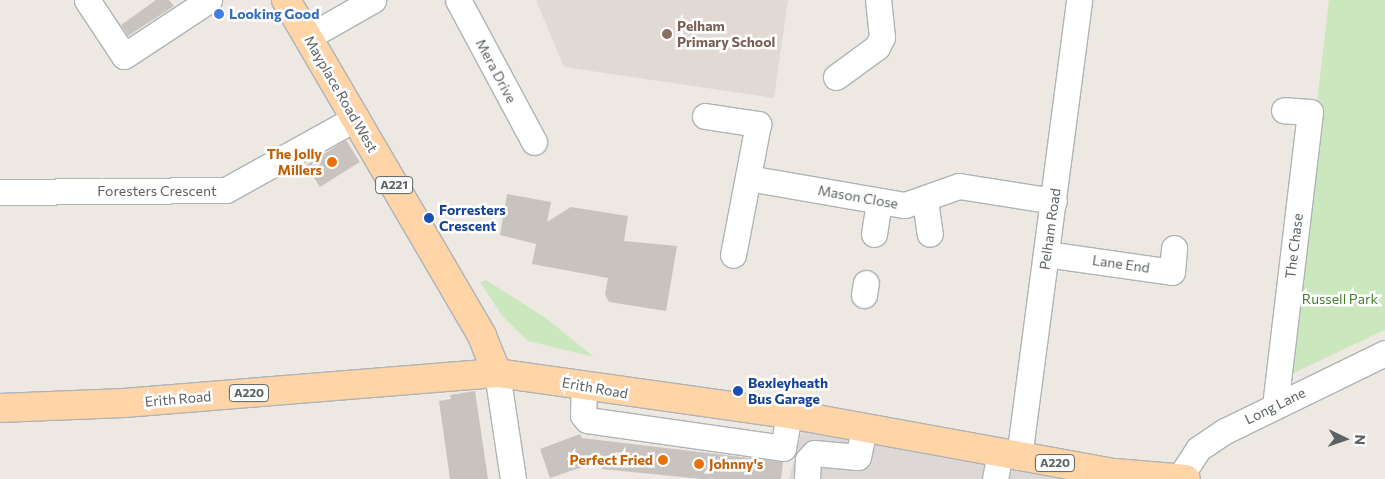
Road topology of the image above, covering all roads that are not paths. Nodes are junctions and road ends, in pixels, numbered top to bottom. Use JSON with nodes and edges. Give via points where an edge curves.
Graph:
{"nodes":[{"id":1,"x":87,"y":0,"type":"edge"},
{"id":2,"x":209,"y":0,"type":"edge"},
{"id":3,"x":286,"y":0,"type":"edge"},
{"id":4,"x":373,"y":0,"type":"edge"},
{"id":5,"x":458,"y":0,"type":"edge"},
{"id":6,"x":878,"y":0,"type":"edge"},
{"id":7,"x":1079,"y":0,"type":"edge"},
{"id":8,"x":308,"y":37,"type":"junction"},
{"id":9,"x":836,"y":77,"type":"dead end"},
{"id":10,"x":1284,"y":110,"type":"dead end"},
{"id":11,"x":705,"y":116,"type":"dead end"},
{"id":12,"x":356,"y":118,"type":"junction"},
{"id":13,"x":534,"y":142,"type":"dead end"},
{"id":14,"x":748,"y":178,"type":"junction"},
{"id":15,"x":0,"y":192,"type":"edge"},
{"id":16,"x":925,"y":200,"type":"junction"},
{"id":17,"x":879,"y":201,"type":"junction"},
{"id":18,"x":1054,"y":201,"type":"junction"},
{"id":19,"x":874,"y":234,"type":"dead end"},
{"id":20,"x":930,"y":234,"type":"dead end"},
{"id":21,"x":1174,"y":248,"type":"dead end"},
{"id":22,"x":1046,"y":254,"type":"junction"},
{"id":23,"x":733,"y":255,"type":"dead end"},
{"id":24,"x":1385,"y":353,"type":"edge"},
{"id":25,"x":497,"y":373,"type":"junction"},
{"id":26,"x":1275,"y":406,"type":"junction"},
{"id":27,"x":0,"y":408,"type":"edge"},
{"id":28,"x":864,"y":428,"type":"junction"},
{"id":29,"x":1005,"y":463,"type":"edge"},
{"id":30,"x":1183,"y":478,"type":"edge"},
{"id":31,"x":513,"y":479,"type":"edge"},
{"id":32,"x":807,"y":479,"type":"edge"}],
"edges":[{"from":1,"to":2,"type":"street","via":[[124,56]]},
{"from":3,"to":8,"type":"main road","name":"Mayplace Road West","number":"A221"},
{"from":4,"to":8,"type":"street"},
{"from":5,"to":13,"type":"street","name":"Mera Drive"},
{"from":6,"to":9,"type":"street","via":[[882,37],[877,47]]},
{"from":7,"to":18,"type":"street","name":"Pelham Road"},
{"from":8,"to":12,"type":"main road","name":"Mayplace Road West","number":"A221"},
{"from":10,"to":26,"type":"street","name":"The Chase","via":[[1310,112]]},
{"from":11,"to":14,"type":"street","via":[[758,124]]},
{"from":12,"to":15,"type":"street","name":"Foresters Crescent","via":[[226,190]]},
{"from":12,"to":25,"type":"main road","name":"Mayplace Road West","number":"A221","via":[[482,336]]},
{"from":14,"to":17,"type":"street","name":"Mason Close"},
{"from":14,"to":23,"type":"street"},
{"from":16,"to":17,"type":"street","name":"Mason Close","via":[[905,205]]},
{"from":16,"to":18,"type":"street","name":"Mason Close","via":[[958,186]]},
{"from":16,"to":20,"type":"street"},
{"from":17,"to":19,"type":"street"},
{"from":18,"to":22,"type":"street","name":"Pelham Road"},
{"from":21,"to":22,"type":"street","name":"Lane End","via":[[1172,272]]},
{"from":22,"to":29,"type":"street","name":"Pelham Road"},
{"from":24,"to":26,"type":"street","name":"Long Lane"},
{"from":25,"to":27,"type":"main road","name":"Erith Road","number":"A220","via":[[124,403]]},
{"from":25,"to":28,"type":"main road","name":"Erith Road","number":"A220","via":[[789,414]]},
{"from":25,"to":31,"type":"street"},
{"from":26,"to":30,"type":"street","name":"Long Lane","via":[[1198,449]]},
{"from":28,"to":29,"type":"main road","name":"Erith Road","number":"A220"},
{"from":28,"to":32,"type":"street","via":[[858,457],[814,454],[808,460]]},
{"from":29,"to":30,"type":"main road","name":"Erith Road","number":"A220"}]}
